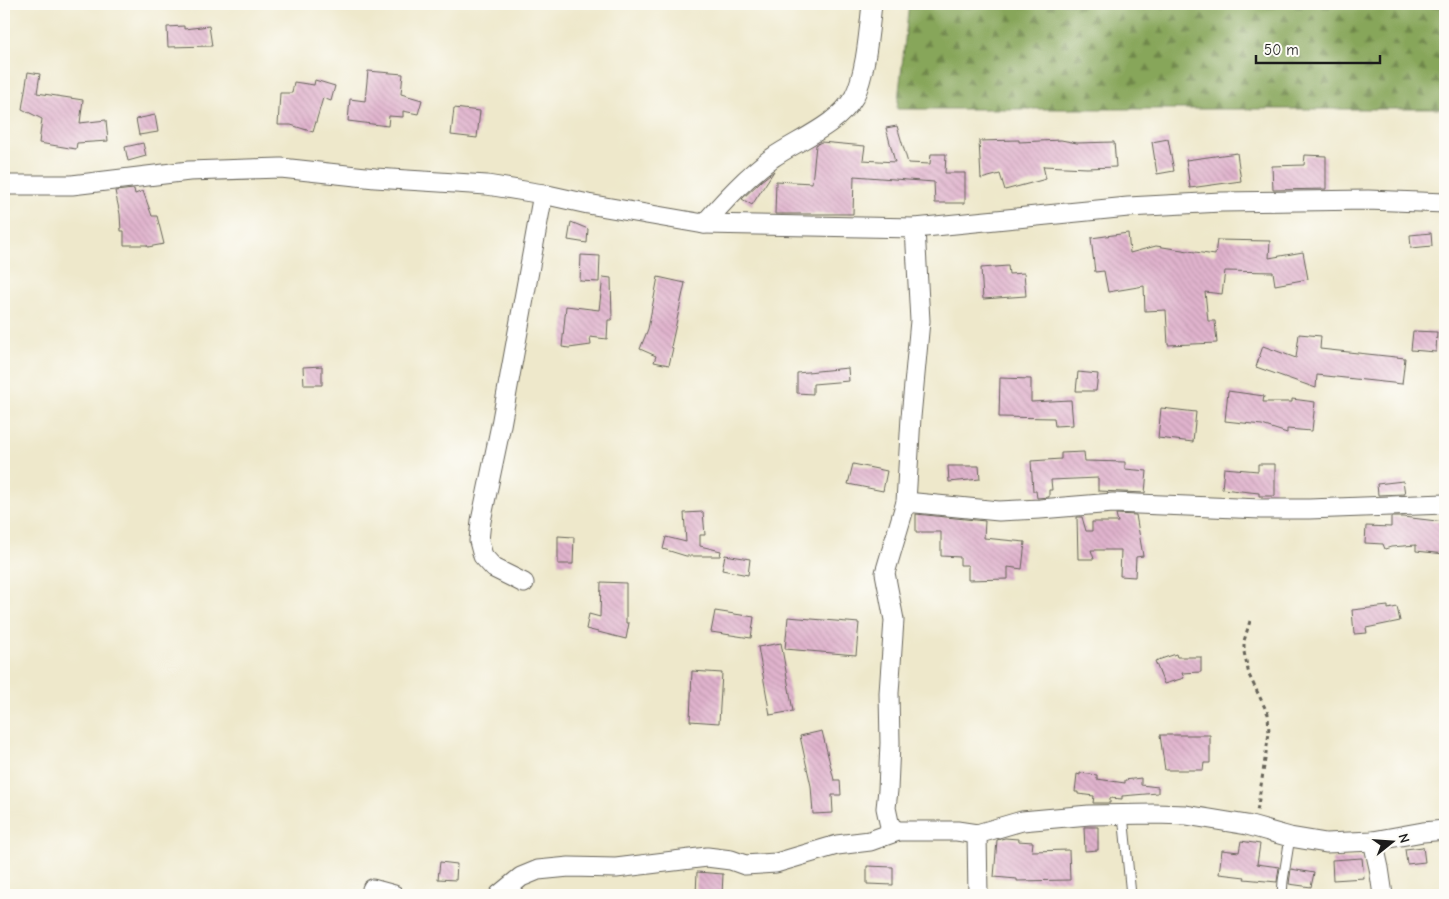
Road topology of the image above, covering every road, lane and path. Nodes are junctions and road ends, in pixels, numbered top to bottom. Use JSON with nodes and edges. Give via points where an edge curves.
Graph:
{"nodes":[{"id":1,"x":872,"y":4,"type":"edge"},
{"id":2,"x":4,"y":185,"type":"edge"},
{"id":3,"x":543,"y":194,"type":"junction"},
{"id":4,"x":1445,"y":203,"type":"edge"},
{"id":5,"x":704,"y":224,"type":"junction"},
{"id":6,"x":915,"y":228,"type":"junction"},
{"id":7,"x":906,"y":502,"type":"junction"},
{"id":8,"x":1445,"y":504,"type":"edge"},
{"id":9,"x":524,"y":583,"type":"dead end"},
{"id":10,"x":1250,"y":621,"type":"dead end"},
{"id":11,"x":1123,"y":815,"type":"junction"},
{"id":12,"x":1254,"y":827,"type":"junction"},
{"id":13,"x":1445,"y":830,"type":"edge"},
{"id":14,"x":898,"y":831,"type":"junction"},
{"id":15,"x":977,"y":834,"type":"junction"},
{"id":16,"x":1290,"y":837,"type":"junction"},
{"id":17,"x":1372,"y":841,"type":"junction"},
{"id":18,"x":372,"y":889,"type":"dead end"},
{"id":19,"x":394,"y":895,"type":"edge"},
{"id":20,"x":499,"y":895,"type":"edge"},
{"id":21,"x":978,"y":895,"type":"edge"},
{"id":22,"x":1131,"y":895,"type":"edge"},
{"id":23,"x":1282,"y":895,"type":"edge"},
{"id":24,"x":1383,"y":895,"type":"edge"}],
"edges":[{"from":1,"to":5,"type":"street","via":[[862,74],[854,96],[841,114],[772,158],[740,184]]},
{"from":2,"to":3,"type":"street","via":[[72,185],[189,171],[281,168],[487,185]]},
{"from":3,"to":5,"type":"street"},
{"from":3,"to":9,"type":"street","via":[[479,541],[483,556],[494,568]]},
{"from":4,"to":6,"type":"street","via":[[1368,200],[1202,203]]},
{"from":5,"to":6,"type":"street"},
{"from":6,"to":7,"type":"street","via":[[920,321]]},
{"from":7,"to":8,"type":"street","via":[[1000,510],[1113,503],[1261,509]]},
{"from":7,"to":14,"type":"street","via":[[885,573],[894,620],[886,808],[892,828]]},
{"from":10,"to":12,"type":"path","via":[[1244,652],[1250,676],[1268,714],[1269,733]]},
{"from":11,"to":12,"type":"street","via":[[1186,814]]},
{"from":11,"to":15,"type":"street","via":[[1022,821]]},
{"from":11,"to":22,"type":"lane"},
{"from":12,"to":16,"type":"street"},
{"from":13,"to":17,"type":"street"},
{"from":14,"to":15,"type":"street"},
{"from":14,"to":20,"type":"street","via":[[870,841],[837,845],[776,863],[746,865],[707,857],[616,868],[538,870],[521,877]]},
{"from":15,"to":21,"type":"street"},
{"from":16,"to":17,"type":"street","via":[[1326,843]]},
{"from":16,"to":23,"type":"lane"},
{"from":17,"to":24,"type":"street"},
{"from":18,"to":19,"type":"street"}]}
